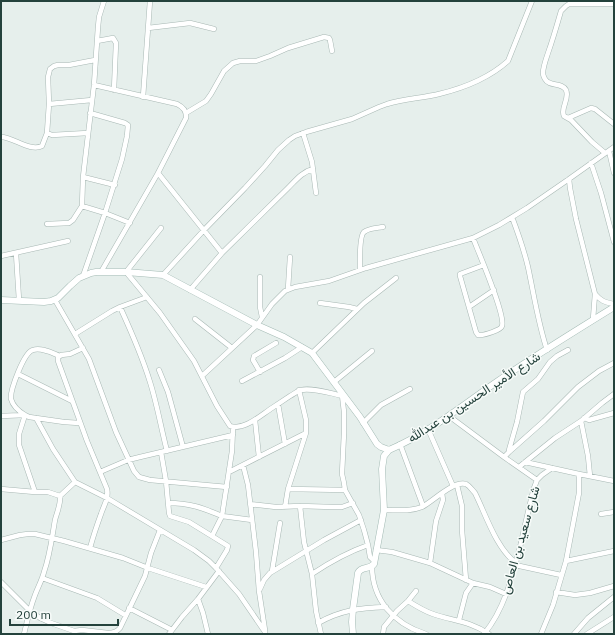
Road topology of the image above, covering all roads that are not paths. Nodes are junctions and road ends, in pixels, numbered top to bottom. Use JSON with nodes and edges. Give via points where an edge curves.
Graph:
{"nodes":[{"id":1,"x":104,"y":1,"type":"edge"},
{"id":2,"x":150,"y":1,"type":"edge"},
{"id":3,"x":532,"y":1,"type":"edge"},
{"id":4,"x":600,"y":2,"type":"edge"},
{"id":5,"x":614,"y":4,"type":"edge"},
{"id":6,"x":148,"y":28,"type":"junction"},
{"id":7,"x":214,"y":29,"type":"dead end"},
{"id":8,"x":97,"y":41,"type":"junction"},
{"id":9,"x":332,"y":51,"type":"dead end"},
{"id":10,"x":95,"y":60,"type":"junction"},
{"id":11,"x":94,"y":85,"type":"junction"},
{"id":12,"x":114,"y":90,"type":"junction"},
{"id":13,"x":143,"y":97,"type":"junction"},
{"id":14,"x":92,"y":100,"type":"junction"},
{"id":15,"x":49,"y":104,"type":"junction"},
{"id":16,"x":90,"y":113,"type":"junction"},
{"id":17,"x":186,"y":113,"type":"junction"},
{"id":18,"x":568,"y":118,"type":"junction"},
{"id":19,"x":614,"y":124,"type":"edge"},
{"id":20,"x":47,"y":132,"type":"junction"},
{"id":21,"x":88,"y":133,"type":"junction"},
{"id":22,"x":303,"y":133,"type":"junction"},
{"id":23,"x":1,"y":137,"type":"edge"},
{"id":24,"x":614,"y":147,"type":"edge"},
{"id":25,"x":607,"y":152,"type":"junction"},
{"id":26,"x":591,"y":163,"type":"junction"},
{"id":27,"x":313,"y":168,"type":"junction"},
{"id":28,"x":158,"y":173,"type":"junction"},
{"id":29,"x":614,"y":173,"type":"edge"},
{"id":30,"x":83,"y":177,"type":"junction"},
{"id":31,"x":569,"y":179,"type":"junction"},
{"id":32,"x":115,"y":184,"type":"junction"},
{"id":33,"x":316,"y":192,"type":"dead end"},
{"id":34,"x":82,"y":206,"type":"junction"},
{"id":35,"x":105,"y":213,"type":"junction"},
{"id":36,"x":512,"y":217,"type":"junction"},
{"id":37,"x":130,"y":222,"type":"junction"},
{"id":38,"x":47,"y":224,"type":"dead end"},
{"id":39,"x":383,"y":227,"type":"dead end"},
{"id":40,"x":161,"y":228,"type":"dead end"},
{"id":41,"x":204,"y":230,"type":"junction"},
{"id":42,"x":473,"y":238,"type":"junction"},
{"id":43,"x":68,"y":241,"type":"dead end"},
{"id":44,"x":614,"y":242,"type":"edge"},
{"id":45,"x":16,"y":253,"type":"junction"},
{"id":46,"x":222,"y":253,"type":"junction"},
{"id":47,"x":1,"y":256,"type":"edge"},
{"id":48,"x":290,"y":257,"type":"dead end"},
{"id":49,"x":484,"y":265,"type":"junction"},
{"id":50,"x":360,"y":270,"type":"junction"},
{"id":51,"x":101,"y":272,"type":"junction"},
{"id":52,"x":126,"y":272,"type":"junction"},
{"id":53,"x":83,"y":276,"type":"junction"},
{"id":54,"x":163,"y":276,"type":"junction"},
{"id":55,"x":260,"y":277,"type":"dead end"},
{"id":56,"x":396,"y":278,"type":"dead end"},
{"id":57,"x":288,"y":289,"type":"junction"},
{"id":58,"x":190,"y":290,"type":"junction"},
{"id":59,"x":494,"y":290,"type":"junction"},
{"id":60,"x":595,"y":294,"type":"junction"},
{"id":61,"x":147,"y":297,"type":"junction"},
{"id":62,"x":1,"y":300,"type":"edge"},
{"id":63,"x":19,"y":300,"type":"junction"},
{"id":64,"x":55,"y":300,"type":"junction"},
{"id":65,"x":320,"y":303,"type":"dead end"},
{"id":66,"x":614,"y":305,"type":"edge"},
{"id":67,"x":120,"y":307,"type":"junction"},
{"id":68,"x":469,"y":307,"type":"junction"},
{"id":69,"x":357,"y":309,"type":"junction"},
{"id":70,"x":262,"y":317,"type":"junction"},
{"id":71,"x":195,"y":319,"type":"dead end"},
{"id":72,"x":593,"y":319,"type":"junction"},
{"id":73,"x":257,"y":325,"type":"junction"},
{"id":74,"x":75,"y":334,"type":"junction"},
{"id":75,"x":276,"y":343,"type":"dead end"},
{"id":76,"x":302,"y":347,"type":"junction"},
{"id":77,"x":83,"y":348,"type":"junction"},
{"id":78,"x":232,"y":348,"type":"junction"},
{"id":79,"x":547,"y":350,"type":"junction"},
{"id":80,"x":568,"y":350,"type":"dead end"},
{"id":81,"x":372,"y":351,"type":"dead end"},
{"id":82,"x":312,"y":353,"type":"junction"},
{"id":83,"x":60,"y":356,"type":"junction"},
{"id":84,"x":614,"y":363,"type":"edge"},
{"id":85,"x":159,"y":370,"type":"dead end"},
{"id":86,"x":260,"y":372,"type":"junction"},
{"id":87,"x":18,"y":374,"type":"junction"},
{"id":88,"x":202,"y":376,"type":"junction"},
{"id":89,"x":242,"y":381,"type":"dead end"},
{"id":90,"x":334,"y":382,"type":"junction"},
{"id":91,"x":410,"y":389,"type":"dead end"},
{"id":92,"x":300,"y":390,"type":"junction"},
{"id":93,"x":614,"y":394,"type":"edge"},
{"id":94,"x":343,"y":395,"type":"junction"},
{"id":95,"x":72,"y":401,"type":"junction"},
{"id":96,"x":278,"y":404,"type":"junction"},
{"id":97,"x":614,"y":412,"type":"edge"},
{"id":98,"x":25,"y":415,"type":"junction"},
{"id":99,"x":1,"y":416,"type":"edge"},
{"id":100,"x":36,"y":418,"type":"junction"},
{"id":101,"x":446,"y":418,"type":"junction"},
{"id":102,"x":582,"y":419,"type":"junction"},
{"id":103,"x":255,"y":420,"type":"junction"},
{"id":104,"x":80,"y":423,"type":"junction"},
{"id":105,"x":363,"y":423,"type":"junction"},
{"id":106,"x":233,"y":427,"type":"junction"},
{"id":107,"x":428,"y":429,"type":"junction"},
{"id":108,"x":306,"y":433,"type":"junction"},
{"id":109,"x":232,"y":435,"type":"junction"},
{"id":110,"x":285,"y":444,"type":"junction"},
{"id":111,"x":400,"y":444,"type":"junction"},
{"id":112,"x":183,"y":447,"type":"junction"},
{"id":113,"x":389,"y":450,"type":"junction"},
{"id":114,"x":167,"y":451,"type":"junction"},
{"id":115,"x":161,"y":452,"type":"junction"},
{"id":116,"x":509,"y":452,"type":"junction"},
{"id":117,"x":259,"y":457,"type":"junction"},
{"id":118,"x":504,"y":457,"type":"junction"},
{"id":119,"x":128,"y":460,"type":"junction"},
{"id":120,"x":525,"y":462,"type":"junction"},
{"id":121,"x":243,"y":465,"type":"junction"},
{"id":122,"x":518,"y":467,"type":"junction"},
{"id":123,"x":552,"y":468,"type":"junction"},
{"id":124,"x":100,"y":472,"type":"junction"},
{"id":125,"x":229,"y":472,"type":"junction"},
{"id":126,"x":579,"y":474,"type":"junction"},
{"id":127,"x":590,"y":476,"type":"junction"},
{"id":128,"x":537,"y":480,"type":"junction"},
{"id":129,"x":614,"y":481,"type":"edge"},
{"id":130,"x":75,"y":482,"type":"junction"},
{"id":131,"x":166,"y":482,"type":"junction"},
{"id":132,"x":455,"y":486,"type":"junction"},
{"id":133,"x":227,"y":487,"type":"junction"},
{"id":134,"x":1,"y":489,"type":"edge"},
{"id":135,"x":288,"y":489,"type":"junction"},
{"id":136,"x":346,"y":490,"type":"junction"},
{"id":137,"x":35,"y":492,"type":"junction"},
{"id":138,"x":442,"y":493,"type":"junction"},
{"id":139,"x":60,"y":496,"type":"junction"},
{"id":140,"x":107,"y":498,"type":"junction"},
{"id":141,"x":168,"y":503,"type":"junction"},
{"id":142,"x":352,"y":503,"type":"junction"},
{"id":143,"x":250,"y":504,"type":"junction"},
{"id":144,"x":300,"y":506,"type":"junction"},
{"id":145,"x":423,"y":506,"type":"junction"},
{"id":146,"x":285,"y":507,"type":"junction"},
{"id":147,"x":384,"y":510,"type":"junction"},
{"id":148,"x":614,"y":512,"type":"edge"},
{"id":149,"x":601,"y":514,"type":"dead end"},
{"id":150,"x":222,"y":516,"type":"junction"},
{"id":151,"x":252,"y":520,"type":"junction"},
{"id":152,"x":361,"y":520,"type":"junction"},
{"id":153,"x":280,"y":523,"type":"dead end"},
{"id":154,"x":160,"y":530,"type":"junction"},
{"id":155,"x":212,"y":536,"type":"junction"},
{"id":156,"x":2,"y":539,"type":"edge"},
{"id":157,"x":52,"y":539,"type":"junction"},
{"id":158,"x":1,"y":545,"type":"edge"},
{"id":159,"x":368,"y":545,"type":"junction"},
{"id":160,"x":90,"y":548,"type":"junction"},
{"id":161,"x":306,"y":550,"type":"junction"},
{"id":162,"x":376,"y":550,"type":"junction"},
{"id":163,"x":614,"y":551,"type":"edge"},
{"id":164,"x":374,"y":559,"type":"junction"},
{"id":165,"x":566,"y":561,"type":"junction"},
{"id":166,"x":430,"y":563,"type":"junction"},
{"id":167,"x":516,"y":564,"type":"junction"},
{"id":168,"x":372,"y":566,"type":"junction"},
{"id":169,"x":148,"y":568,"type":"junction"},
{"id":170,"x":218,"y":569,"type":"junction"},
{"id":171,"x":272,"y":572,"type":"junction"},
{"id":172,"x":312,"y":574,"type":"junction"},
{"id":173,"x":561,"y":575,"type":"junction"},
{"id":174,"x":42,"y":578,"type":"junction"},
{"id":175,"x":466,"y":580,"type":"junction"},
{"id":176,"x":1,"y":582,"type":"edge"},
{"id":177,"x":473,"y":583,"type":"junction"},
{"id":178,"x":614,"y":586,"type":"edge"},
{"id":179,"x":206,"y":588,"type":"junction"},
{"id":180,"x":259,"y":591,"type":"junction"},
{"id":181,"x":416,"y":591,"type":"dead end"},
{"id":182,"x":556,"y":592,"type":"junction"},
{"id":183,"x":506,"y":594,"type":"junction"},
{"id":184,"x":614,"y":597,"type":"edge"},
{"id":185,"x":198,"y":599,"type":"junction"},
{"id":186,"x":408,"y":601,"type":"junction"},
{"id":187,"x":386,"y":607,"type":"junction"},
{"id":188,"x":129,"y":608,"type":"junction"},
{"id":189,"x":353,"y":609,"type":"junction"},
{"id":190,"x":30,"y":611,"type":"junction"},
{"id":191,"x":125,"y":615,"type":"junction"},
{"id":192,"x":393,"y":615,"type":"junction"},
{"id":193,"x":614,"y":617,"type":"edge"},
{"id":194,"x":459,"y":620,"type":"junction"},
{"id":195,"x":318,"y":623,"type":"junction"},
{"id":196,"x":66,"y":628,"type":"junction"},
{"id":197,"x":76,"y":632,"type":"edge"},
{"id":198,"x":171,"y":632,"type":"edge"},
{"id":199,"x":265,"y":633,"type":"edge"},
{"id":200,"x":486,"y":633,"type":"edge"},
{"id":201,"x":24,"y":634,"type":"edge"},
{"id":202,"x":64,"y":634,"type":"edge"},
{"id":203,"x":208,"y":634,"type":"edge"},
{"id":204,"x":321,"y":634,"type":"edge"},
{"id":205,"x":354,"y":634,"type":"edge"},
{"id":206,"x":383,"y":634,"type":"edge"},
{"id":207,"x":426,"y":634,"type":"edge"},
{"id":208,"x":541,"y":634,"type":"edge"},
{"id":209,"x":574,"y":634,"type":"edge"},
{"id":210,"x":587,"y":634,"type":"edge"}],
"edges":[{"from":1,"to":8,"type":"street","via":[[99,17]]},
{"from":2,"to":6,"type":"street"},
{"from":3,"to":22,"type":"street","via":[[508,61],[501,68],[468,85],[387,104],[352,120]]},
{"from":4,"to":5,"type":"street"},
{"from":4,"to":18,"type":"street","via":[[563,8],[545,63],[544,79],[566,89],[563,114]]},
{"from":6,"to":7,"type":"street","via":[[190,23]]},
{"from":6,"to":13,"type":"street"},
{"from":8,"to":10,"type":"street"},
{"from":8,"to":12,"type":"street","via":[[113,38],[116,43]]},
{"from":9,"to":17,"type":"street","via":[[329,38],[324,37],[256,61],[233,63],[224,71],[206,101]]},
{"from":10,"to":11,"type":"street"},
{"from":10,"to":15,"type":"street","via":[[52,68],[48,77]]},
{"from":11,"to":12,"type":"street"},
{"from":11,"to":14,"type":"street"},
{"from":12,"to":13,"type":"street"},
{"from":13,"to":17,"type":"street","via":[[177,104]]},
{"from":14,"to":15,"type":"street"},
{"from":14,"to":16,"type":"street"},
{"from":15,"to":20,"type":"street"},
{"from":16,"to":21,"type":"street"},
{"from":16,"to":32,"type":"street","via":[[125,122],[128,126]]},
{"from":17,"to":28,"type":"street","via":[[186,118]]},
{"from":18,"to":19,"type":"street","via":[[591,108]]},
{"from":18,"to":25,"type":"street","via":[[592,142]]},
{"from":20,"to":21,"type":"street","via":[[52,135]]},
{"from":20,"to":23,"type":"street","via":[[42,146],[38,148]]},
{"from":21,"to":30,"type":"street"},
{"from":22,"to":27,"type":"street"},
{"from":22,"to":41,"type":"street","via":[[283,145]]},
{"from":24,"to":25,"type":"street"},
{"from":25,"to":26,"type":"street"},
{"from":25,"to":29,"type":"street"},
{"from":26,"to":31,"type":"street"},
{"from":26,"to":44,"type":"street"},
{"from":27,"to":33,"type":"street"},
{"from":27,"to":46,"type":"street","via":[[298,177]]},
{"from":28,"to":37,"type":"street"},
{"from":28,"to":41,"type":"street"},
{"from":30,"to":32,"type":"street"},
{"from":30,"to":34,"type":"street"},
{"from":31,"to":36,"type":"street"},
{"from":31,"to":60,"type":"street"},
{"from":32,"to":35,"type":"street"},
{"from":34,"to":35,"type":"street"},
{"from":34,"to":38,"type":"street","via":[[69,223]]},
{"from":35,"to":37,"type":"street"},
{"from":35,"to":53,"type":"street"},
{"from":36,"to":42,"type":"street"},
{"from":36,"to":79,"type":"street","via":[[528,266],[542,337]]},
{"from":37,"to":51,"type":"street"},
{"from":39,"to":50,"type":"street","via":[[363,232]]},
{"from":40,"to":52,"type":"street"},
{"from":41,"to":46,"type":"street"},
{"from":41,"to":54,"type":"street"},
{"from":42,"to":49,"type":"street"},
{"from":42,"to":50,"type":"street"},
{"from":43,"to":45,"type":"street"},
{"from":45,"to":47,"type":"street"},
{"from":45,"to":63,"type":"street"},
{"from":46,"to":58,"type":"street"},
{"from":48,"to":57,"type":"street"},
{"from":49,"to":59,"type":"street"},
{"from":49,"to":68,"type":"street","via":[[460,274]]},
{"from":50,"to":57,"type":"street","via":[[329,281]]},
{"from":51,"to":52,"type":"street"},
{"from":51,"to":53,"type":"street"},
{"from":52,"to":54,"type":"street"},
{"from":52,"to":61,"type":"street"},
{"from":53,"to":64,"type":"street"},
{"from":54,"to":58,"type":"street"},
{"from":55,"to":70,"type":"street"},
{"from":56,"to":69,"type":"street"},
{"from":57,"to":70,"type":"street"},
{"from":58,"to":73,"type":"street"},
{"from":59,"to":68,"type":"street"},
{"from":59,"to":68,"type":"street","via":[[503,324],[501,328],[478,335]]},
{"from":60,"to":66,"type":"street","via":[[600,300]]},
{"from":60,"to":72,"type":"street"},
{"from":61,"to":67,"type":"street"},
{"from":61,"to":88,"type":"street","via":[[194,361]]},
{"from":62,"to":63,"type":"street"},
{"from":63,"to":64,"type":"street"},
{"from":64,"to":74,"type":"street"},
{"from":65,"to":69,"type":"street"},
{"from":66,"to":72,"type":"street","name":"شارع الأمير الحسين بن عبدالله"},
{"from":67,"to":74,"type":"street"},
{"from":67,"to":114,"type":"street","via":[[150,382]]},
{"from":69,"to":82,"type":"street"},
{"from":70,"to":73,"type":"street"},
{"from":71,"to":78,"type":"street"},
{"from":72,"to":79,"type":"street","name":"شارع الأمير الحسين بن عبدالله"},
{"from":73,"to":76,"type":"street"},
{"from":73,"to":78,"type":"street"},
{"from":74,"to":77,"type":"street"},
{"from":75,"to":86,"type":"street","via":[[254,356],[253,360]]},
{"from":76,"to":82,"type":"street"},
{"from":76,"to":86,"type":"street"},
{"from":77,"to":83,"type":"street"},
{"from":77,"to":119,"type":"street","via":[[93,367]]},
{"from":78,"to":88,"type":"street"},
{"from":79,"to":101,"type":"street","name":"شارع الأمير الحسين بن عبدالله"},
{"from":80,"to":116,"type":"street","via":[[556,356],[538,379],[523,392]]},
{"from":81,"to":90,"type":"street"},
{"from":82,"to":90,"type":"street"},
{"from":83,"to":87,"type":"street","via":[[34,349],[25,357]]},
{"from":83,"to":95,"type":"street","via":[[58,362]]},
{"from":84,"to":116,"type":"street","via":[[578,387]]},
{"from":85,"to":112,"type":"street","via":[[168,392]]},
{"from":86,"to":89,"type":"street"},
{"from":87,"to":95,"type":"street"},
{"from":87,"to":98,"type":"street","via":[[12,388],[11,399]]},
{"from":88,"to":106,"type":"street","via":[[217,406],[228,424]]},
{"from":90,"to":94,"type":"street"},
{"from":91,"to":105,"type":"street","via":[[381,405]]},
{"from":92,"to":94,"type":"street"},
{"from":92,"to":96,"type":"street"},
{"from":92,"to":108,"type":"street"},
{"from":93,"to":102,"type":"street"},
{"from":94,"to":105,"type":"street"},
{"from":94,"to":136,"type":"street","via":[[342,474]]},
{"from":95,"to":104,"type":"street"},
{"from":96,"to":103,"type":"street"},
{"from":96,"to":110,"type":"street"},
{"from":97,"to":102,"type":"street","via":[[589,420]]},
{"from":98,"to":99,"type":"street"},
{"from":98,"to":100,"type":"street"},
{"from":98,"to":137,"type":"street","via":[[20,445]]},
{"from":100,"to":104,"type":"street"},
{"from":100,"to":130,"type":"street"},
{"from":101,"to":107,"type":"street","name":"شارع الأمير الحسين بن عبدالله"},
{"from":101,"to":118,"type":"street","name":"شارع سعيد بن العاص","via":[[457,422]]},
{"from":102,"to":120,"type":"street"},
{"from":102,"to":127,"type":"street"},
{"from":103,"to":106,"type":"street","via":[[246,425]]},
{"from":103,"to":117,"type":"street"},
{"from":104,"to":124,"type":"street"},
{"from":105,"to":113,"type":"street","via":[[377,444]]},
{"from":106,"to":109,"type":"street"},
{"from":107,"to":111,"type":"street","name":"شارع الأمير الحسين بن عبدالله"},
{"from":107,"to":132,"type":"street"},
{"from":108,"to":110,"type":"street"},
{"from":108,"to":135,"type":"street"},
{"from":109,"to":112,"type":"street"},
{"from":109,"to":125,"type":"street"},
{"from":110,"to":117,"type":"street"},
{"from":111,"to":113,"type":"street","name":"شارع الأمير الحسين بن عبدالله"},
{"from":111,"to":145,"type":"street"},
{"from":112,"to":114,"type":"street"},
{"from":113,"to":147,"type":"street","via":[[384,456],[382,469]]},
{"from":114,"to":115,"type":"street"},
{"from":115,"to":119,"type":"street"},
{"from":115,"to":131,"type":"street"},
{"from":116,"to":118,"type":"street"},
{"from":117,"to":121,"type":"street"},
{"from":118,"to":122,"type":"street","name":"شارع سعيد بن العاص"},
{"from":119,"to":124,"type":"street"},
{"from":119,"to":131,"type":"street","via":[[139,477]]},
{"from":120,"to":122,"type":"street"},
{"from":120,"to":123,"type":"street"},
{"from":121,"to":125,"type":"street"},
{"from":121,"to":143,"type":"street"},
{"from":122,"to":128,"type":"street","name":"شارع سعيد بن العاص"},
{"from":123,"to":126,"type":"street"},
{"from":123,"to":128,"type":"street"},
{"from":124,"to":140,"type":"street","via":[[107,486]]},
{"from":125,"to":133,"type":"street"},
{"from":126,"to":127,"type":"street"},
{"from":126,"to":165,"type":"street","via":[[579,493]]},
{"from":127,"to":129,"type":"street"},
{"from":128,"to":167,"type":"street","name":"شارع سعيد بن العاص"},
{"from":130,"to":139,"type":"street"},
{"from":130,"to":140,"type":"street"},
{"from":131,"to":133,"type":"street"},
{"from":131,"to":141,"type":"street"},
{"from":132,"to":138,"type":"street"},
{"from":132,"to":167,"type":"street","via":[[466,484],[475,493],[496,539]]},
{"from":132,"to":175,"type":"street","via":[[462,506]]},
{"from":133,"to":150,"type":"street"},
{"from":134,"to":137,"type":"street"},
{"from":135,"to":136,"type":"street"},
{"from":135,"to":146,"type":"street"},
{"from":136,"to":142,"type":"street"},
{"from":137,"to":139,"type":"street","via":[[48,492]]},
{"from":138,"to":145,"type":"street"},
{"from":138,"to":166,"type":"street","via":[[443,500],[436,521]]},
{"from":139,"to":157,"type":"street"},
{"from":140,"to":154,"type":"street"},
{"from":140,"to":160,"type":"street"},
{"from":141,"to":150,"type":"street","via":[[194,506]]},
{"from":141,"to":155,"type":"street","via":[[170,516],[186,520]]},
{"from":142,"to":144,"type":"street","via":[[342,507]]},
{"from":142,"to":152,"type":"street"},
{"from":143,"to":146,"type":"street"},
{"from":143,"to":151,"type":"street"},
{"from":144,"to":146,"type":"street"},
{"from":144,"to":161,"type":"street"},
{"from":145,"to":147,"type":"street","via":[[415,509]]},
{"from":147,"to":162,"type":"street"},
{"from":148,"to":149,"type":"street"},
{"from":150,"to":151,"type":"street"},
{"from":150,"to":155,"type":"street"},
{"from":151,"to":180,"type":"street"},
{"from":152,"to":159,"type":"street"},
{"from":152,"to":161,"type":"street"},
{"from":153,"to":171,"type":"street"},
{"from":154,"to":169,"type":"street"},
{"from":154,"to":170,"type":"street","via":[[194,550]]},
{"from":155,"to":170,"type":"street","via":[[228,546]]},
{"from":156,"to":157,"type":"street","via":[[28,534]]},
{"from":156,"to":158,"type":"street"},
{"from":157,"to":160,"type":"street"},
{"from":157,"to":174,"type":"street"},
{"from":159,"to":164,"type":"street","via":[[370,557]]},
{"from":159,"to":172,"type":"street","via":[[345,554]]},
{"from":160,"to":169,"type":"street"},
{"from":161,"to":171,"type":"street"},
{"from":161,"to":172,"type":"street"},
{"from":162,"to":164,"type":"street"},
{"from":162,"to":166,"type":"street"},
{"from":163,"to":165,"type":"street"},
{"from":164,"to":168,"type":"street"},
{"from":165,"to":173,"type":"street"},
{"from":166,"to":175,"type":"street"},
{"from":167,"to":173,"type":"street"},
{"from":167,"to":183,"type":"street","name":"شارع سعيد بن العاص"},
{"from":168,"to":187,"type":"street","via":[[373,582]]},
{"from":168,"to":189,"type":"street","via":[[361,569],[358,573]]},
{"from":169,"to":179,"type":"street"},
{"from":169,"to":188,"type":"street"},
{"from":170,"to":179,"type":"street"},
{"from":170,"to":199,"type":"street","via":[[239,594]]},
{"from":171,"to":180,"type":"street","via":[[264,580]]},
{"from":172,"to":195,"type":"street"},
{"from":173,"to":182,"type":"street"},
{"from":174,"to":190,"type":"street"},
{"from":174,"to":191,"type":"street","via":[[96,598]]},
{"from":175,"to":177,"type":"street"},
{"from":176,"to":190,"type":"street"},
{"from":177,"to":183,"type":"street"},
{"from":177,"to":194,"type":"street","via":[[466,593]]},
{"from":178,"to":182,"type":"street","via":[[575,595]]},
{"from":179,"to":185,"type":"street"},
{"from":180,"to":199,"type":"street"},
{"from":181,"to":186,"type":"street"},
{"from":182,"to":208,"type":"street"},
{"from":183,"to":200,"type":"street","name":"شارع سعيد بن العاص"},
{"from":184,"to":209,"type":"street","via":[[588,618]]},
{"from":185,"to":198,"type":"street"},
{"from":185,"to":203,"type":"street"},
{"from":186,"to":192,"type":"street"},
{"from":186,"to":194,"type":"street","via":[[433,614]]},
{"from":187,"to":189,"type":"street"},
{"from":187,"to":192,"type":"street"},
{"from":188,"to":191,"type":"street"},
{"from":188,"to":198,"type":"street"},
{"from":189,"to":195,"type":"street","via":[[330,616]]},
{"from":189,"to":205,"type":"street"},
{"from":190,"to":196,"type":"street"},
{"from":190,"to":201,"type":"street"},
{"from":191,"to":197,"type":"street","via":[[118,630],[112,633],[82,630]]},
{"from":192,"to":206,"type":"street","via":[[384,626]]},
{"from":192,"to":207,"type":"street","via":[[404,625]]},
{"from":193,"to":210,"type":"street"},
{"from":194,"to":200,"type":"street"},
{"from":195,"to":204,"type":"street"},
{"from":196,"to":197,"type":"street"},
{"from":196,"to":202,"type":"street"}]}
